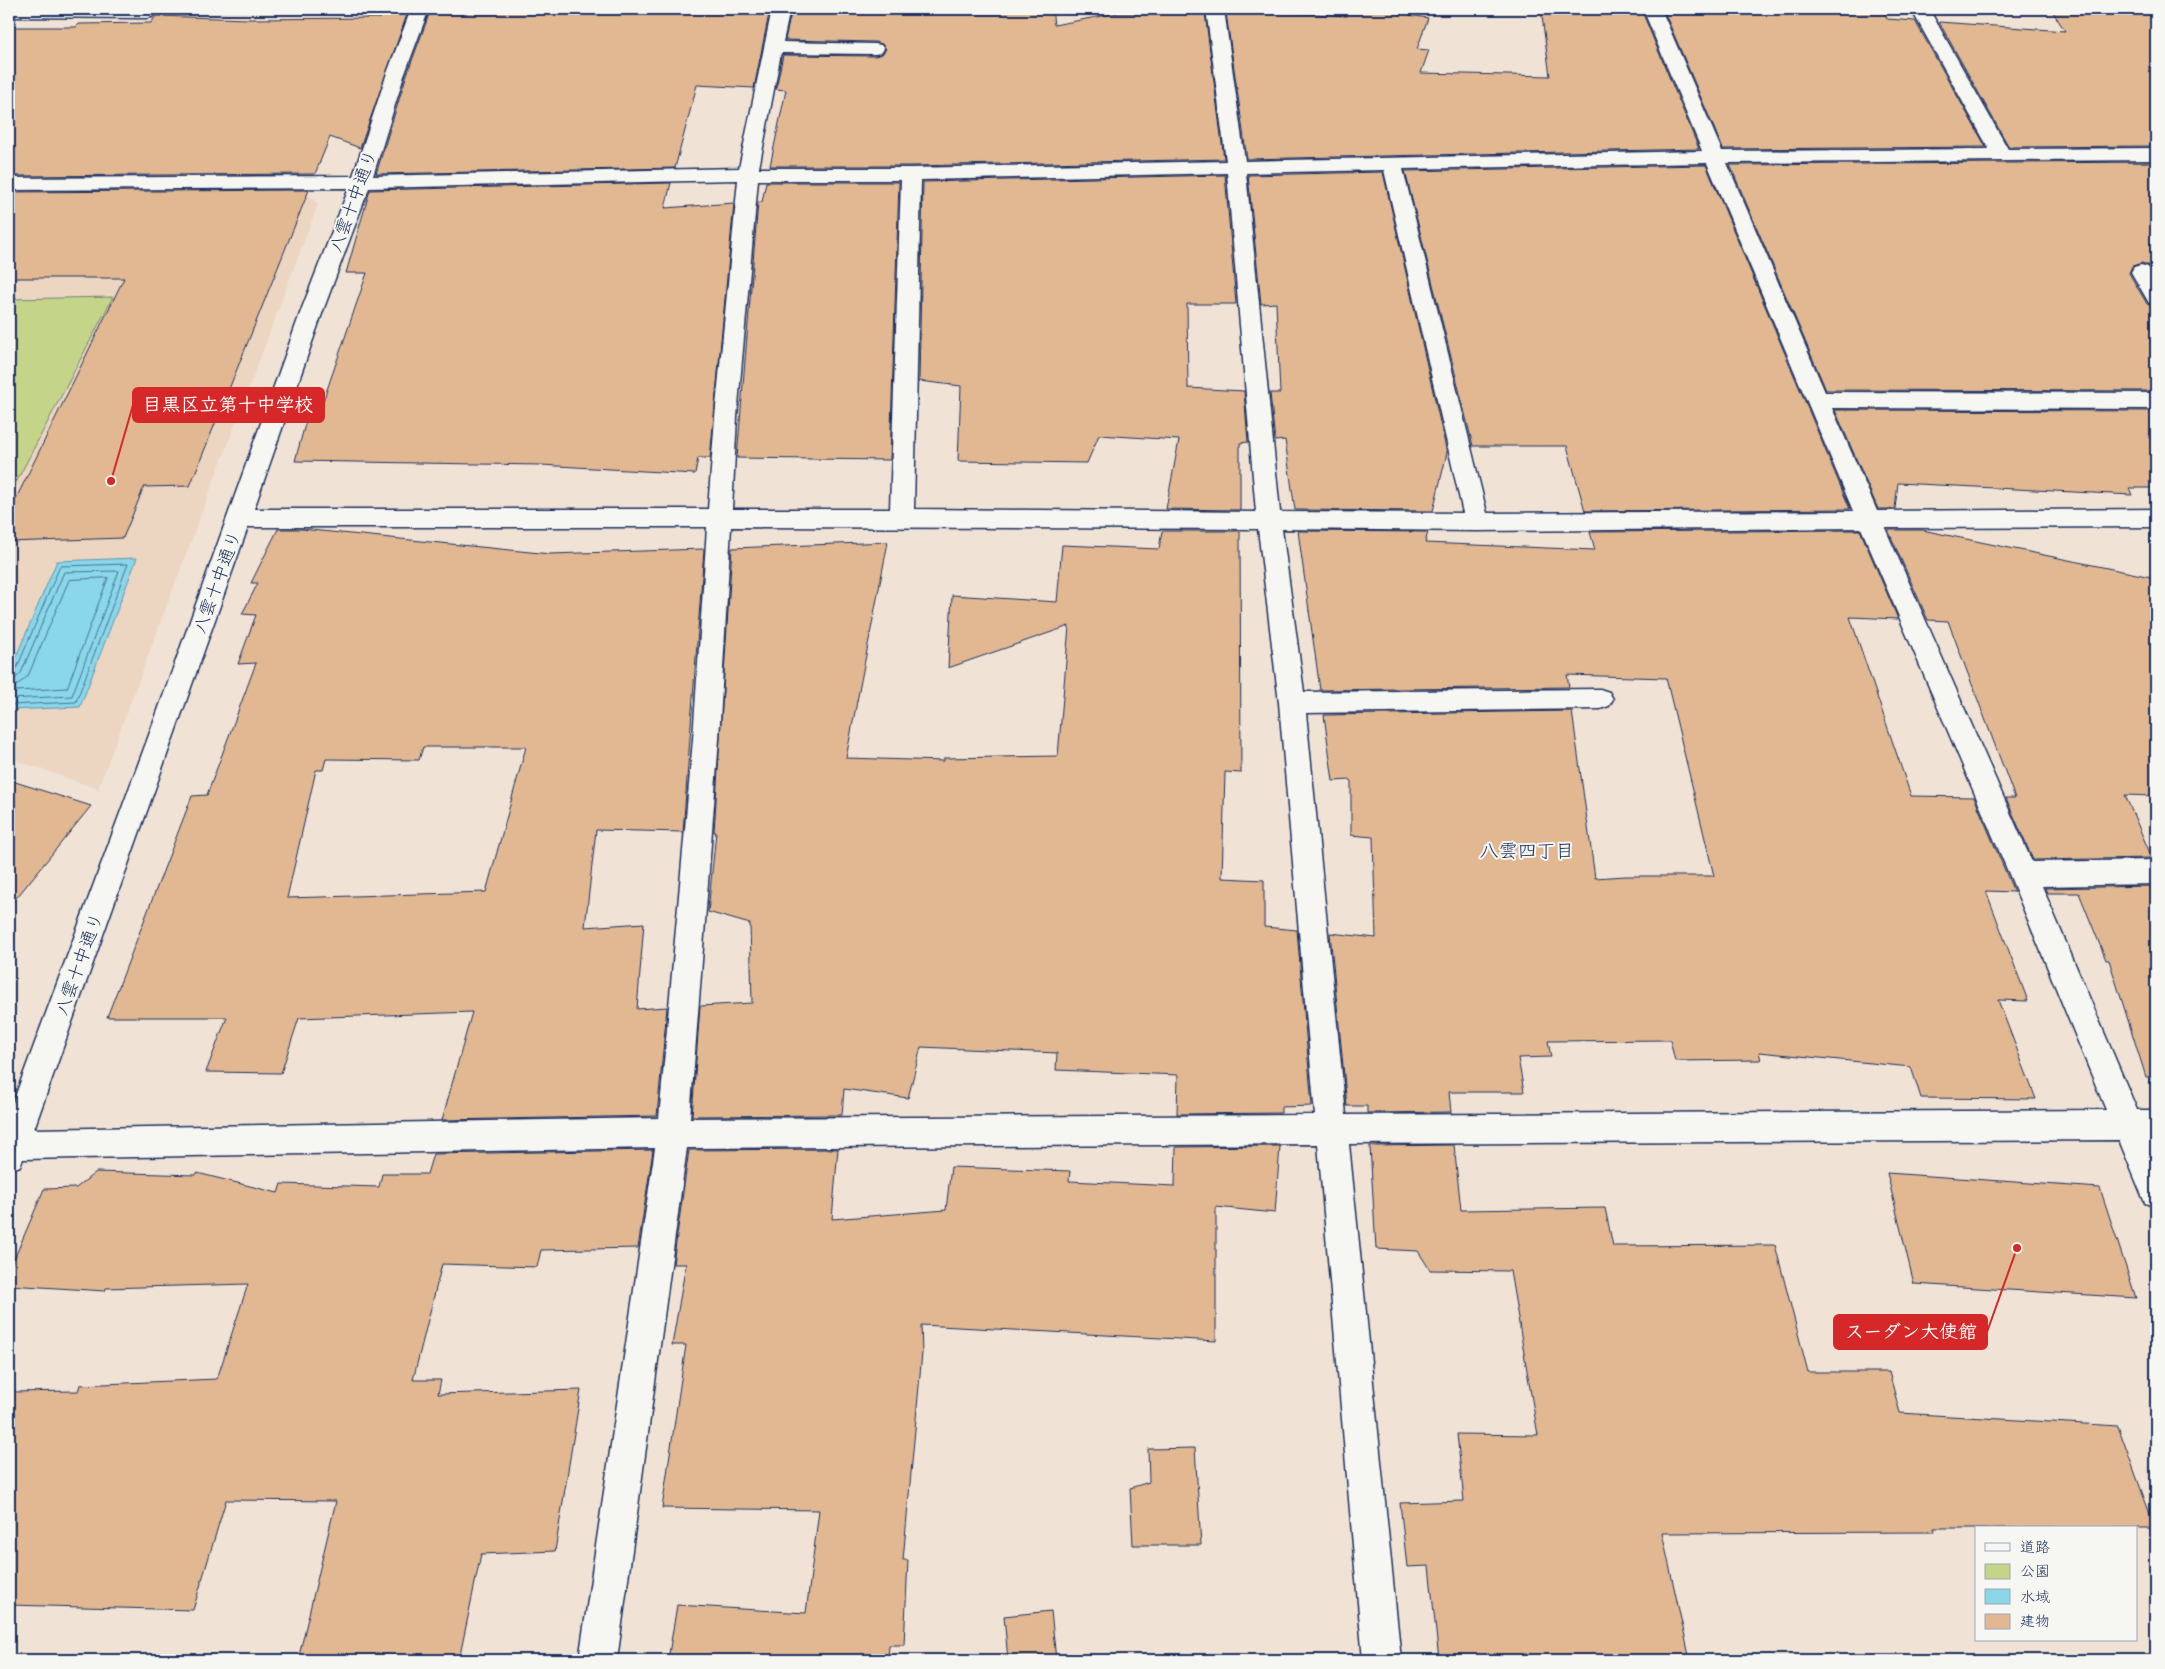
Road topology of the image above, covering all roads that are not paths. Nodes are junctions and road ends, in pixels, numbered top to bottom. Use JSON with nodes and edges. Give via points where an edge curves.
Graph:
{"nodes":[{"id":1,"x":420,"y":9,"type":"edge"},
{"id":2,"x":781,"y":9,"type":"edge"},
{"id":3,"x":1215,"y":9,"type":"edge"},
{"id":4,"x":1652,"y":9,"type":"edge"},
{"id":5,"x":1920,"y":9,"type":"edge"},
{"id":6,"x":9,"y":12,"type":"edge"},
{"id":7,"x":146,"y":13,"type":"dead end"},
{"id":8,"x":773,"y":47,"type":"junction"},
{"id":9,"x":875,"y":49,"type":"dead end"},
{"id":10,"x":2156,"y":154,"type":"edge"},
{"id":11,"x":2002,"y":156,"type":"junction"},
{"id":12,"x":1715,"y":157,"type":"junction"},
{"id":13,"x":1392,"y":163,"type":"junction"},
{"id":14,"x":1236,"y":167,"type":"junction"},
{"id":15,"x":748,"y":174,"type":"junction"},
{"id":16,"x":911,"y":174,"type":"junction"},
{"id":17,"x":361,"y":182,"type":"junction"},
{"id":18,"x":9,"y":184,"type":"edge"},
{"id":19,"x":2141,"y":272,"type":"dead end"},
{"id":20,"x":2156,"y":298,"type":"edge"},
{"id":21,"x":1817,"y":400,"type":"junction"},
{"id":22,"x":2156,"y":401,"type":"edge"},
{"id":23,"x":240,"y":518,"type":"junction"},
{"id":24,"x":721,"y":518,"type":"junction"},
{"id":25,"x":902,"y":518,"type":"junction"},
{"id":26,"x":1868,"y":518,"type":"junction"},
{"id":27,"x":2156,"y":518,"type":"edge"},
{"id":28,"x":1269,"y":521,"type":"junction"},
{"id":29,"x":1477,"y":522,"type":"junction"},
{"id":30,"x":1600,"y":699,"type":"dead end"},
{"id":31,"x":1292,"y":703,"type":"junction"},
{"id":32,"x":2156,"y":872,"type":"edge"},
{"id":33,"x":2023,"y":874,"type":"junction"},
{"id":34,"x":2142,"y":1126,"type":"edge"},
{"id":35,"x":1332,"y":1131,"type":"junction"},
{"id":36,"x":673,"y":1133,"type":"junction"},
{"id":37,"x":11,"y":1147,"type":"edge"},
{"id":38,"x":2156,"y":1192,"type":"edge"},
{"id":39,"x":598,"y":1660,"type":"edge"},
{"id":40,"x":1382,"y":1660,"type":"edge"}],
"edges":[{"from":1,"to":17,"type":"street","name":"八雲十中通り"},
{"from":2,"to":8,"type":"street"},
{"from":3,"to":14,"type":"street"},
{"from":4,"to":12,"type":"street"},
{"from":5,"to":11,"type":"street"},
{"from":6,"to":7,"type":"street"},
{"from":8,"to":9,"type":"street"},
{"from":8,"to":15,"type":"street"},
{"from":10,"to":11,"type":"street"},
{"from":11,"to":12,"type":"street"},
{"from":12,"to":13,"type":"street"},
{"from":12,"to":21,"type":"street"},
{"from":13,"to":14,"type":"street"},
{"from":13,"to":29,"type":"street"},
{"from":14,"to":16,"type":"street"},
{"from":14,"to":28,"type":"street"},
{"from":15,"to":16,"type":"street"},
{"from":15,"to":17,"type":"street"},
{"from":15,"to":24,"type":"street","via":[[726,417]]},
{"from":16,"to":25,"type":"street"},
{"from":17,"to":18,"type":"street"},
{"from":17,"to":23,"type":"street","name":"八雲十中通り"},
{"from":19,"to":20,"type":"street"},
{"from":21,"to":22,"type":"street"},
{"from":21,"to":26,"type":"street"},
{"from":23,"to":24,"type":"street"},
{"from":23,"to":37,"type":"street","name":"八雲十中通り"},
{"from":24,"to":25,"type":"street"},
{"from":24,"to":36,"type":"street"},
{"from":25,"to":28,"type":"street"},
{"from":26,"to":27,"type":"street"},
{"from":26,"to":29,"type":"street"},
{"from":26,"to":33,"type":"street"},
{"from":28,"to":29,"type":"street"},
{"from":28,"to":31,"type":"street"},
{"from":30,"to":31,"type":"street"},
{"from":31,"to":35,"type":"street"},
{"from":32,"to":33,"type":"street"},
{"from":33,"to":34,"type":"street"},
{"from":34,"to":35,"type":"street"},
{"from":34,"to":38,"type":"street"},
{"from":35,"to":36,"type":"street"},
{"from":35,"to":40,"type":"street"},
{"from":36,"to":37,"type":"street"},
{"from":36,"to":39,"type":"street"}]}
